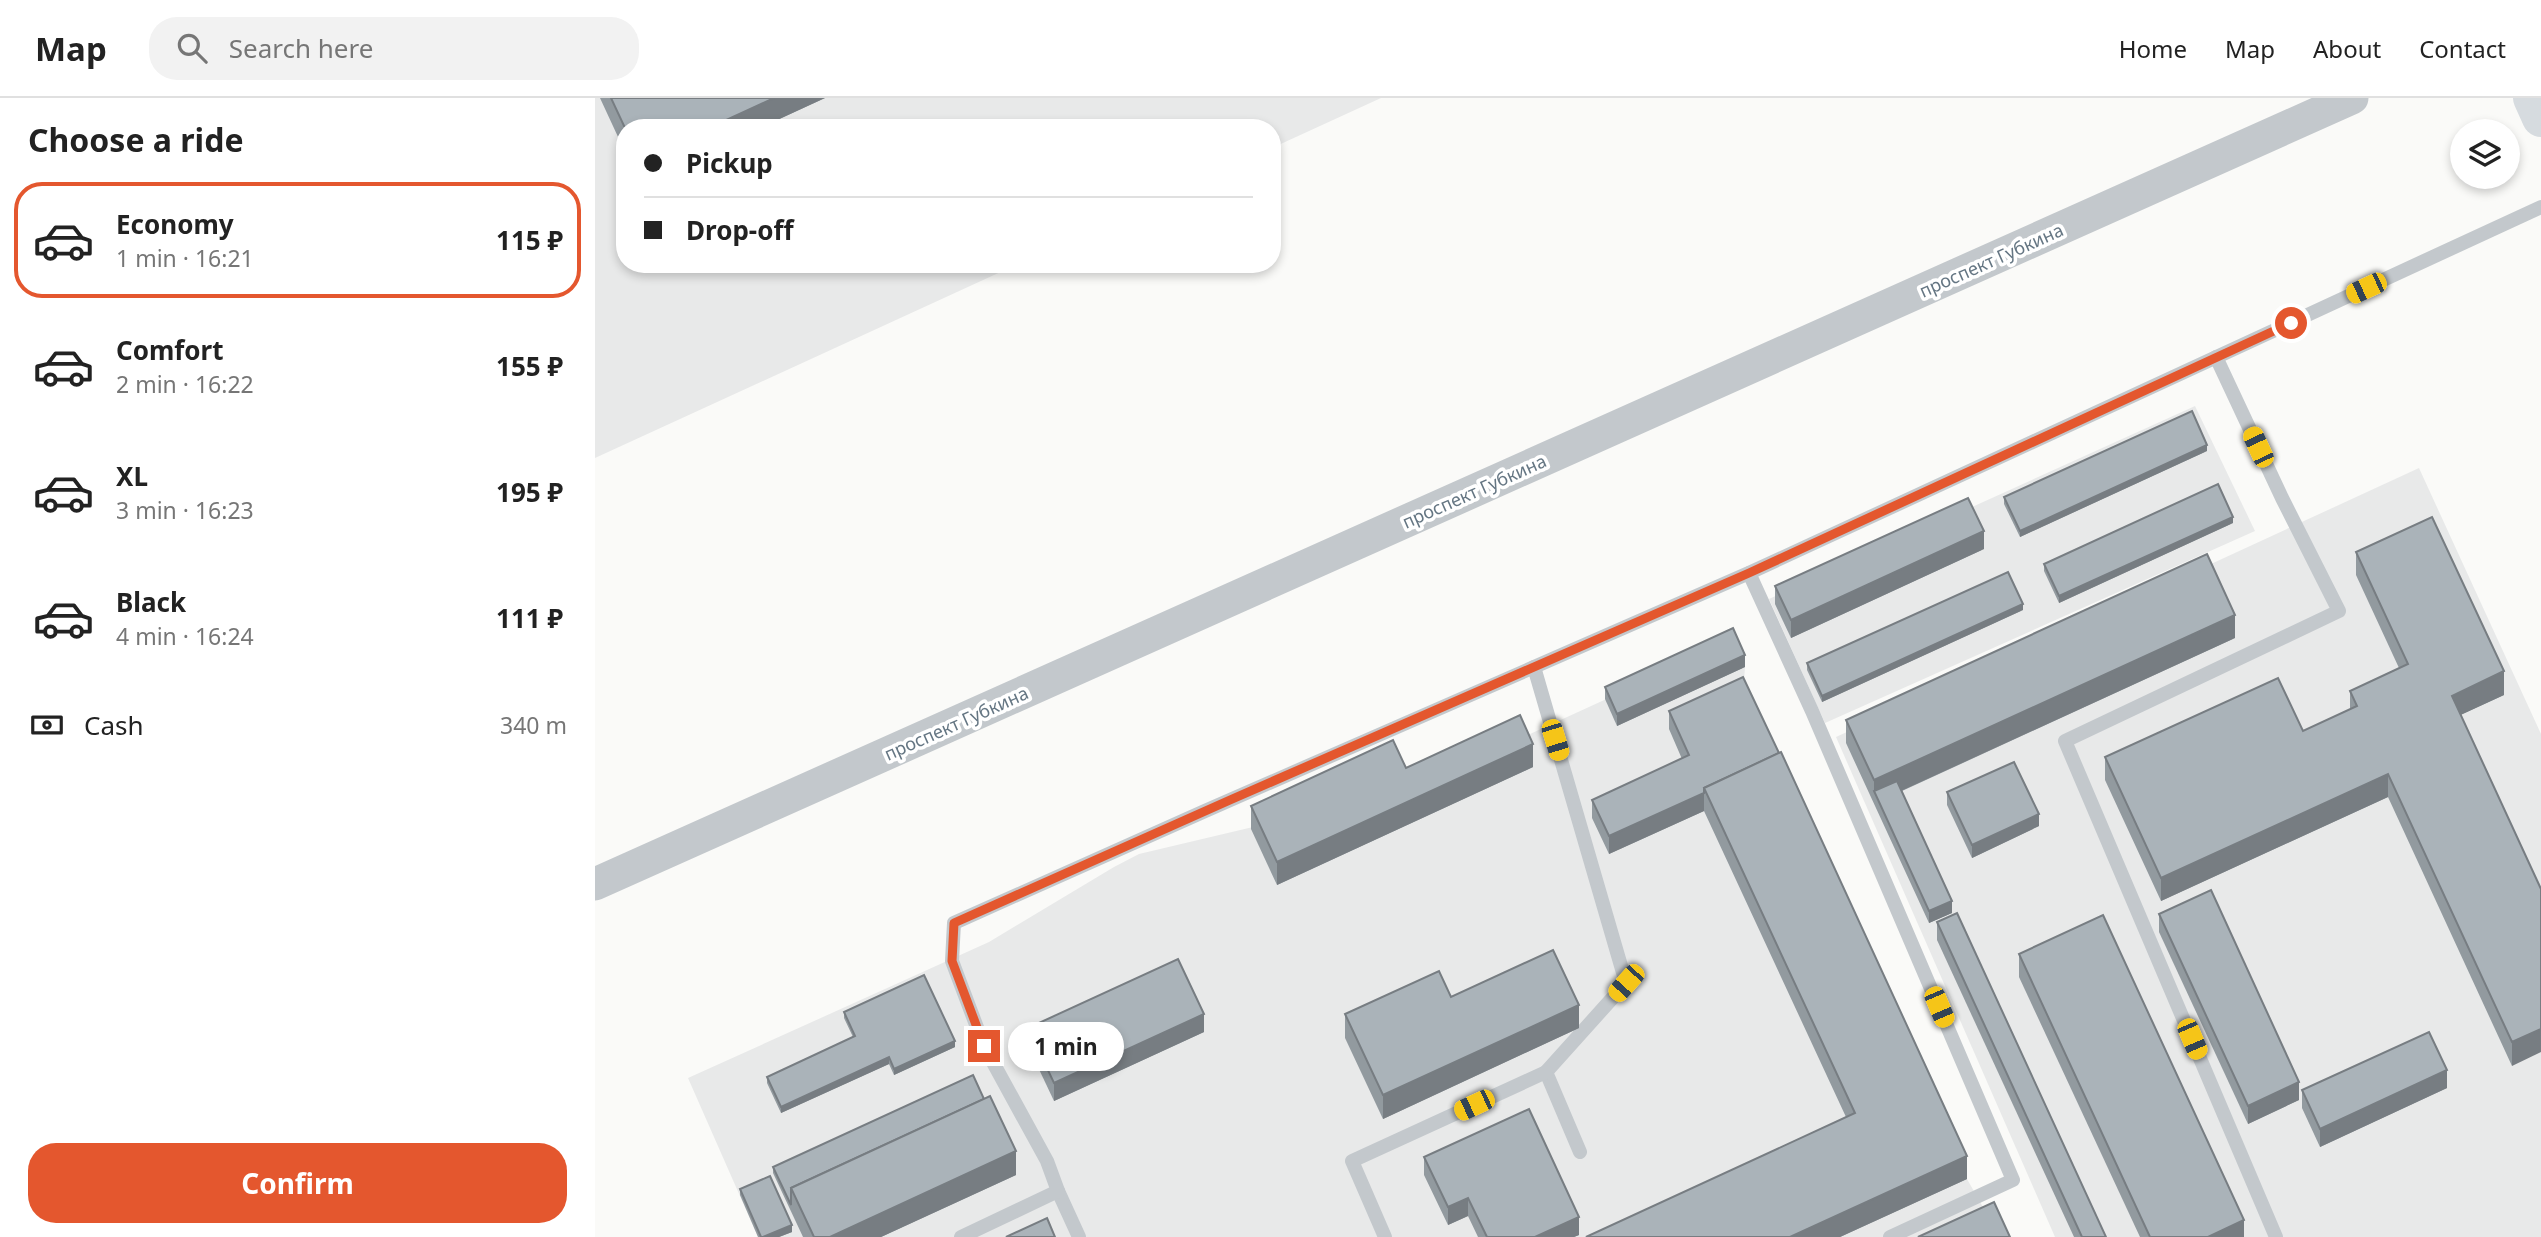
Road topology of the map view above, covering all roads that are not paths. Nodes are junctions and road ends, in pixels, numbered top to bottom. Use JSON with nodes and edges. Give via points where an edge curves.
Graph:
{"nodes":[{"id":1,"x":2352,"y":98,"type":"edge"},
{"id":2,"x":2532,"y":98,"type":"edge"},
{"id":3,"x":2541,"y":118,"type":"edge"},
{"id":4,"x":2541,"y":207,"type":"edge"},
{"id":5,"x":2217,"y":357,"type":"junction"},
{"id":6,"x":1749,"y":573,"type":"junction"},
{"id":7,"x":1534,"y":667,"type":"junction"},
{"id":8,"x":595,"y":884,"type":"edge"},
{"id":9,"x":1546,"y":1072,"type":"junction"},
{"id":10,"x":1580,"y":1152,"type":"dead end"},
{"id":11,"x":1058,"y":1191,"type":"junction"},
{"id":12,"x":961,"y":1237,"type":"edge"},
{"id":13,"x":1079,"y":1237,"type":"edge"},
{"id":14,"x":1385,"y":1237,"type":"edge"},
{"id":15,"x":1890,"y":1237,"type":"edge"},
{"id":16,"x":2276,"y":1237,"type":"edge"}],
"edges":[{"from":1,"to":8,"type":"street","name":"проспект Губкина"},
{"from":2,"to":3,"type":"main road"},
{"from":4,"to":5,"type":"lane"},
{"from":5,"to":6,"type":"lane"},
{"from":5,"to":16,"type":"lane","via":[[2340,611],[2064,741]]},
{"from":6,"to":7,"type":"lane"},
{"from":6,"to":15,"type":"lane","via":[[2013,1180]]},
{"from":7,"to":9,"type":"lane","via":[[1626,983]]},
{"from":7,"to":11,"type":"lane","via":[[954,923],[952,961],[984,1046],[1047,1161]]},
{"from":9,"to":10,"type":"lane"},
{"from":9,"to":14,"type":"lane","via":[[1352,1161]]},
{"from":11,"to":12,"type":"lane"},
{"from":11,"to":13,"type":"lane"}]}
